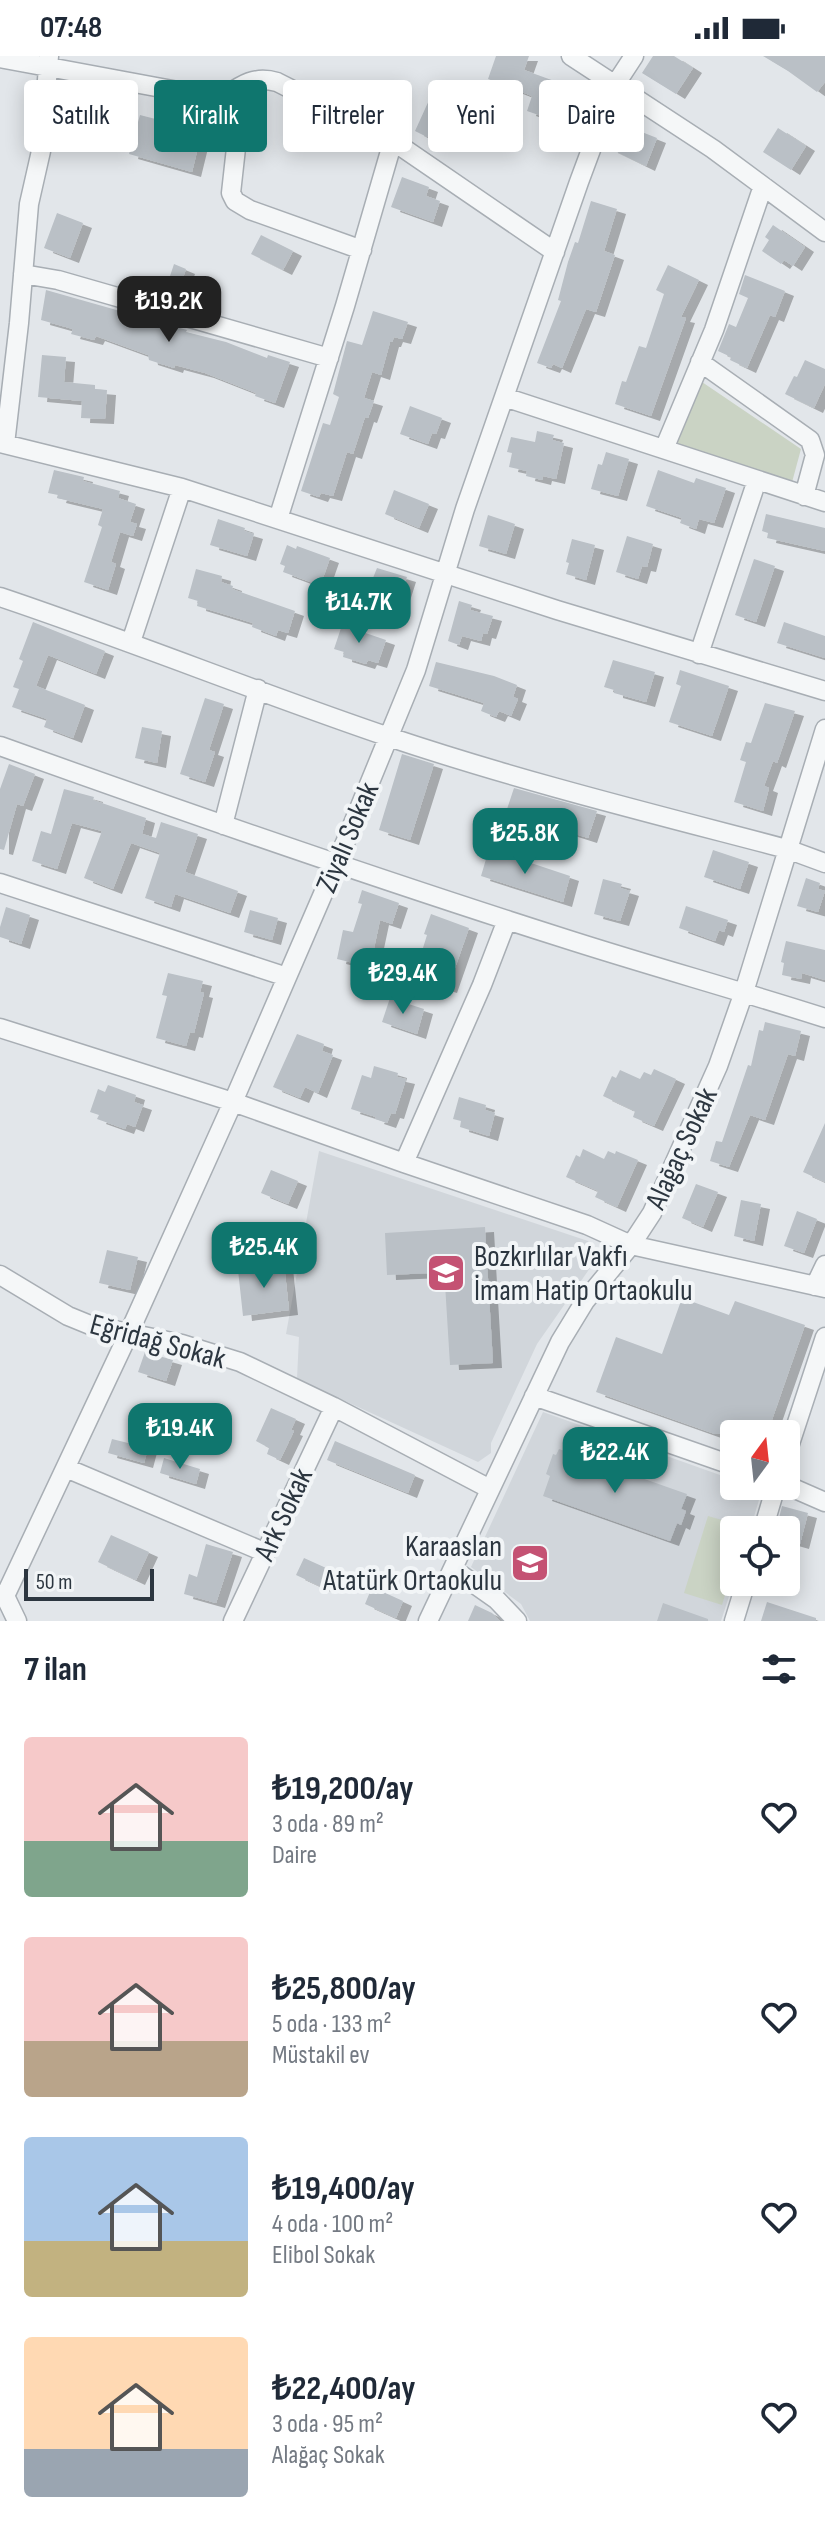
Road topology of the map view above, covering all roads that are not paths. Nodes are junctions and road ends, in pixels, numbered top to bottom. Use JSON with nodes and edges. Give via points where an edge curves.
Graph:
{"nodes":[{"id":1,"x":571,"y":56,"type":"edge"},
{"id":2,"x":634,"y":56,"type":"edge"},
{"id":3,"x":0,"y":58,"type":"edge"},
{"id":4,"x":49,"y":61,"type":"edge"},
{"id":5,"x":258,"y":80,"type":"edge"},
{"id":6,"x":607,"y":80,"type":"edge"},
{"id":7,"x":618,"y":80,"type":"edge"},
{"id":8,"x":154,"y":84,"type":"edge"},
{"id":9,"x":283,"y":85,"type":"edge"},
{"id":10,"x":644,"y":104,"type":"edge"},
{"id":11,"x":236,"y":152,"type":"edge"},
{"id":12,"x":390,"y":152,"type":"edge"},
{"id":13,"x":409,"y":152,"type":"edge"},
{"id":14,"x":591,"y":152,"type":"edge"},
{"id":15,"x":763,"y":186,"type":"junction"},
{"id":16,"x":825,"y":232,"type":"edge"},
{"id":17,"x":362,"y":250,"type":"junction"},
{"id":18,"x":555,"y":252,"type":"junction"},
{"id":19,"x":23,"y":274,"type":"junction"},
{"id":20,"x":329,"y":358,"type":"junction"},
{"id":21,"x":700,"y":362,"type":"junction"},
{"id":22,"x":504,"y":397,"type":"junction"},
{"id":23,"x":3,"y":443,"type":"edge"},
{"id":24,"x":664,"y":449,"type":"junction"},
{"id":25,"x":757,"y":480,"type":"junction"},
{"id":26,"x":182,"y":488,"type":"junction"},
{"id":27,"x":804,"y":496,"type":"junction"},
{"id":28,"x":825,"y":502,"type":"edge"},
{"id":29,"x":278,"y":519,"type":"junction"},
{"id":30,"x":446,"y":573,"type":"junction"},
{"id":31,"x":0,"y":597,"type":"edge"},
{"id":32,"x":131,"y":642,"type":"junction"},
{"id":33,"x":699,"y":654,"type":"junction"},
{"id":34,"x":258,"y":689,"type":"junction"},
{"id":35,"x":825,"y":691,"type":"edge"},
{"id":36,"x":825,"y":729,"type":"edge"},
{"id":37,"x":389,"y":737,"type":"junction"},
{"id":38,"x":0,"y":746,"type":"edge"},
{"id":39,"x":223,"y":825,"type":"junction"},
{"id":40,"x":787,"y":849,"type":"junction"},
{"id":41,"x":825,"y":863,"type":"edge"},
{"id":42,"x":336,"y":865,"type":"junction"},
{"id":43,"x":0,"y":883,"type":"edge"},
{"id":44,"x":507,"y":920,"type":"junction"},
{"id":45,"x":287,"y":977,"type":"junction"},
{"id":46,"x":744,"y":992,"type":"junction"},
{"id":47,"x":825,"y":1018,"type":"edge"},
{"id":48,"x":0,"y":1028,"type":"edge"},
{"id":49,"x":233,"y":1102,"type":"junction"},
{"id":50,"x":404,"y":1163,"type":"junction"},
{"id":51,"x":631,"y":1245,"type":"junction"},
{"id":52,"x":825,"y":1265,"type":"edge"},
{"id":53,"x":0,"y":1275,"type":"edge"},
{"id":54,"x":820,"y":1287,"type":"edge"},
{"id":55,"x":128,"y":1335,"type":"junction"},
{"id":56,"x":825,"y":1337,"type":"edge"},
{"id":57,"x":534,"y":1396,"type":"junction"},
{"id":58,"x":334,"y":1407,"type":"junction"},
{"id":59,"x":798,"y":1420,"type":"edge"},
{"id":60,"x":720,"y":1461,"type":"edge"},
{"id":61,"x":66,"y":1468,"type":"junction"},
{"id":62,"x":490,"y":1489,"type":"junction"},
{"id":63,"x":800,"y":1491,"type":"edge"},
{"id":64,"x":825,"y":1502,"type":"edge"},
{"id":65,"x":264,"y":1552,"type":"junction"},
{"id":66,"x":453,"y":1569,"type":"junction"},
{"id":67,"x":2,"y":1595,"type":"edge"},
{"id":68,"x":742,"y":1596,"type":"edge"},
{"id":69,"x":17,"y":1621,"type":"edge"},
{"id":70,"x":233,"y":1621,"type":"edge"},
{"id":71,"x":428,"y":1621,"type":"edge"},
{"id":72,"x":517,"y":1621,"type":"edge"},
{"id":73,"x":734,"y":1621,"type":"edge"}],
"edges":[{"from":1,"to":6,"type":"street"},
{"from":2,"to":7,"type":"street","name":"Ziyalı Sokak"},
{"from":3,"to":4,"type":"street"},
{"from":4,"to":8,"type":"street"},
{"from":4,"to":19,"type":"street"},
{"from":5,"to":9,"type":"street"},
{"from":10,"to":15,"type":"street"},
{"from":11,"to":17,"type":"street","via":[[231,193],[235,201]]},
{"from":12,"to":17,"type":"street"},
{"from":13,"to":18,"type":"street"},
{"from":14,"to":18,"type":"street","name":"Ziyalı Sokak"},
{"from":15,"to":16,"type":"street"},
{"from":15,"to":21,"type":"street"},
{"from":17,"to":20,"type":"street"},
{"from":18,"to":22,"type":"street","name":"Ziyalı Sokak"},
{"from":19,"to":20,"type":"street"},
{"from":19,"to":23,"type":"street"},
{"from":20,"to":29,"type":"street"},
{"from":21,"to":24,"type":"street"},
{"from":21,"to":27,"type":"street","via":[[810,440],[815,455]]},
{"from":22,"to":24,"type":"street"},
{"from":22,"to":30,"type":"street","name":"Ziyalı Sokak"},
{"from":23,"to":26,"type":"street"},
{"from":24,"to":25,"type":"street"},
{"from":25,"to":27,"type":"street"},
{"from":25,"to":33,"type":"street"},
{"from":26,"to":29,"type":"street"},
{"from":26,"to":32,"type":"street"},
{"from":27,"to":28,"type":"street"},
{"from":29,"to":30,"type":"street"},
{"from":30,"to":33,"type":"street"},
{"from":30,"to":37,"type":"street","name":"Ziyalı Sokak"},
{"from":31,"to":32,"type":"street"},
{"from":32,"to":34,"type":"street"},
{"from":33,"to":35,"type":"street"},
{"from":34,"to":37,"type":"street"},
{"from":34,"to":39,"type":"street"},
{"from":36,"to":40,"type":"street","name":"Alağaç Sokak"},
{"from":37,"to":40,"type":"street","via":[[554,788]]},
{"from":37,"to":42,"type":"street","name":"Ziyalı Sokak"},
{"from":38,"to":39,"type":"street"},
{"from":39,"to":42,"type":"street"},
{"from":40,"to":41,"type":"street"},
{"from":40,"to":46,"type":"street","name":"Alağaç Sokak"},
{"from":42,"to":44,"type":"street"},
{"from":42,"to":45,"type":"street","name":"Ziyalı Sokak"},
{"from":43,"to":45,"type":"street"},
{"from":44,"to":46,"type":"street"},
{"from":44,"to":50,"type":"street"},
{"from":45,"to":49,"type":"street","name":"Ziyalı Sokak"},
{"from":46,"to":47,"type":"street"},
{"from":46,"to":51,"type":"street","name":"Alağaç Sokak","via":[[668,1180]]},
{"from":48,"to":49,"type":"street"},
{"from":49,"to":50,"type":"street"},
{"from":49,"to":55,"type":"street","name":"Ziyalı Sokak"},
{"from":50,"to":51,"type":"street"},
{"from":51,"to":54,"type":"street"},
{"from":51,"to":57,"type":"street","name":"Alağaç Sokak","via":[[573,1321]]},
{"from":52,"to":54,"type":"street"},
{"from":53,"to":55,"type":"street","name":"Eğridağ Sokak","via":[[68,1316]]},
{"from":55,"to":58,"type":"street","name":"Eğridağ Sokak","via":[[240,1362]]},
{"from":55,"to":61,"type":"street","name":"Ziyalı Sokak"},
{"from":56,"to":59,"type":"street"},
{"from":57,"to":60,"type":"street"},
{"from":57,"to":62,"type":"street","name":"Alağaç Sokak"},
{"from":58,"to":62,"type":"street","name":"Eğridağ Sokak"},
{"from":58,"to":65,"type":"street","name":"Ark Sokak"},
{"from":61,"to":65,"type":"street"},
{"from":61,"to":67,"type":"street","name":"Ziyalı Sokak"},
{"from":62,"to":66,"type":"street","name":"Alağaç Sokak"},
{"from":63,"to":64,"type":"street"},
{"from":65,"to":70,"type":"street","name":"Ark Sokak"},
{"from":66,"to":71,"type":"street","name":"Alağaç Sokak"},
{"from":66,"to":72,"type":"street"},
{"from":67,"to":69,"type":"street"},
{"from":68,"to":73,"type":"street"}]}
